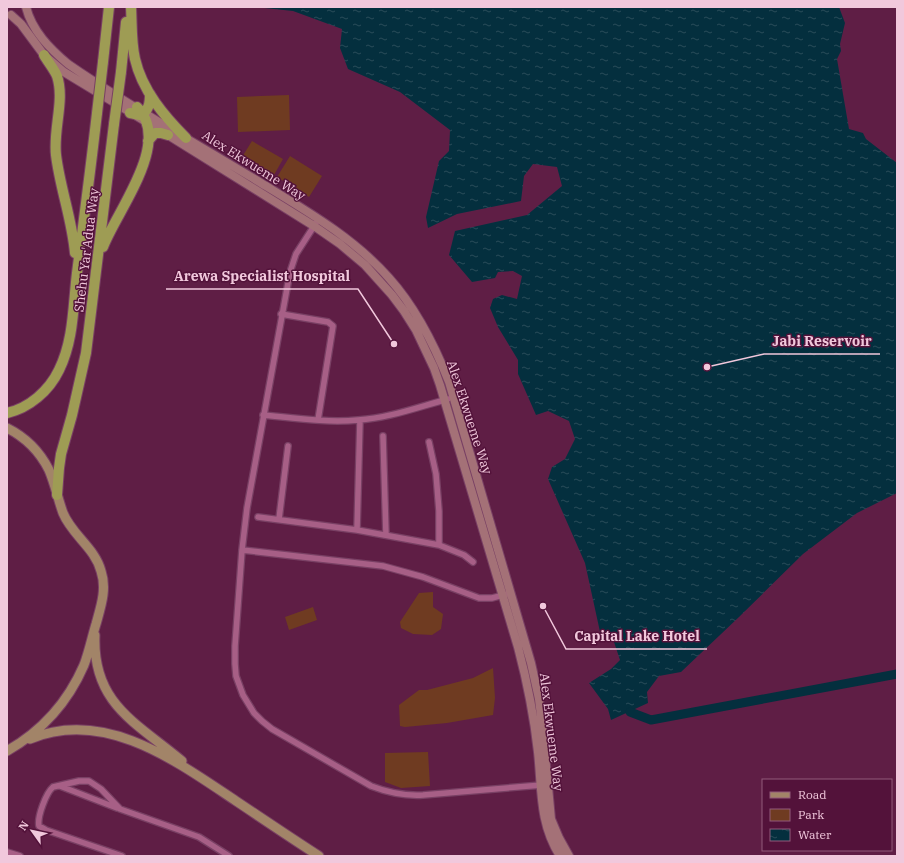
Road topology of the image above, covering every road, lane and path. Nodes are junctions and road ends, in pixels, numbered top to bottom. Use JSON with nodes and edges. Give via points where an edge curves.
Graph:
{"nodes":[{"id":1,"x":25,"y":7,"type":"edge"},
{"id":2,"x":109,"y":7,"type":"edge"},
{"id":3,"x":128,"y":7,"type":"edge"},
{"id":4,"x":131,"y":7,"type":"edge"},
{"id":5,"x":9,"y":14,"type":"edge"},
{"id":6,"x":44,"y":55,"type":"junction"},
{"id":7,"x":150,"y":94,"type":"junction"},
{"id":8,"x":140,"y":114,"type":"junction"},
{"id":9,"x":168,"y":135,"type":"junction"},
{"id":10,"x":186,"y":138,"type":"junction"},
{"id":11,"x":148,"y":141,"type":"junction"},
{"id":12,"x":316,"y":223,"type":"junction"},
{"id":13,"x":98,"y":262,"type":"junction"},
{"id":14,"x":77,"y":275,"type":"junction"},
{"id":15,"x":281,"y":314,"type":"junction"},
{"id":16,"x":454,"y":398,"type":"junction"},
{"id":17,"x":445,"y":400,"type":"junction"},
{"id":18,"x":7,"y":413,"type":"edge"},
{"id":19,"x":263,"y":415,"type":"junction"},
{"id":20,"x":318,"y":420,"type":"junction"},
{"id":21,"x":360,"y":420,"type":"junction"},
{"id":22,"x":7,"y":428,"type":"edge"},
{"id":23,"x":383,"y":436,"type":"dead end"},
{"id":24,"x":429,"y":442,"type":"dead end"},
{"id":25,"x":288,"y":446,"type":"dead end"},
{"id":26,"x":57,"y":495,"type":"junction"},
{"id":27,"x":258,"y":517,"type":"dead end"},
{"id":28,"x":279,"y":519,"type":"junction"},
{"id":29,"x":357,"y":530,"type":"junction"},
{"id":30,"x":386,"y":535,"type":"junction"},
{"id":31,"x":439,"y":545,"type":"junction"},
{"id":32,"x":242,"y":550,"type":"junction"},
{"id":33,"x":473,"y":562,"type":"dead end"},
{"id":34,"x":507,"y":594,"type":"junction"},
{"id":35,"x":96,"y":622,"type":"junction"},
{"id":36,"x":22,"y":742,"type":"junction"},
{"id":37,"x":7,"y":751,"type":"edge"},
{"id":38,"x":208,"y":782,"type":"junction"},
{"id":39,"x":544,"y":785,"type":"junction"},
{"id":40,"x":60,"y":786,"type":"junction"},
{"id":41,"x":120,"y":809,"type":"junction"},
{"id":42,"x":7,"y":852,"type":"edge"},
{"id":43,"x":20,"y":856,"type":"edge"},
{"id":44,"x":122,"y":856,"type":"edge"},
{"id":45,"x":229,"y":856,"type":"edge"},
{"id":46,"x":319,"y":856,"type":"edge"},
{"id":47,"x":560,"y":856,"type":"edge"},
{"id":48,"x":569,"y":856,"type":"edge"}],
"edges":[{"from":1,"to":5,"type":"street","via":[[19,13]]},
{"from":1,"to":8,"type":"street","name":"Alex Ekwueme Way","via":[[36,30],[59,57]]},
{"from":2,"to":14,"type":"highway","name":"Shehu Yar'Adua Way","bridge":true},
{"from":3,"to":13,"type":"highway","name":"Shehu Yar'Adua Way","bridge":true},
{"from":4,"to":7,"type":"highway","via":[[135,59]]},
{"from":5,"to":6,"type":"street","name":"Alex Ekwueme Way","via":[[21,24]]},
{"from":6,"to":8,"type":"street","name":"Alex Ekwueme Way","via":[[64,72]]},
{"from":6,"to":14,"type":"highway","via":[[56,75],[59,89],[55,132],[56,154],[72,227]]},
{"from":7,"to":8,"type":"highway","via":[[149,104]]},
{"from":7,"to":10,"type":"highway","via":[[162,112]]},
{"from":8,"to":9,"type":"street","name":"Alex Ekwueme Way"},
{"from":8,"to":10,"type":"street","name":"Alex Ekwueme Way"},
{"from":8,"to":11,"type":"highway"},
{"from":9,"to":11,"type":"highway","via":[[155,133]]},
{"from":9,"to":12,"type":"street","name":"Alex Ekwueme Way"},
{"from":10,"to":12,"type":"street","name":"Alex Ekwueme Way"},
{"from":11,"to":13,"type":"highway","via":[[136,184],[107,237]]},
{"from":12,"to":15,"type":"street","via":[[293,263]]},
{"from":12,"to":16,"type":"street","name":"Alex Ekwueme Way","via":[[349,242],[370,259],[405,298],[423,325]]},
{"from":12,"to":17,"type":"street","name":"Alex Ekwueme Way","via":[[365,265],[404,311],[431,361]]},
{"from":13,"to":26,"type":"highway","name":"Shehu Yar'Adua Way","via":[[86,353],[61,454]]},
{"from":14,"to":18,"type":"highway","name":"Shehu Yar'Adua Way","via":[[69,341],[59,371],[32,402]]},
{"from":15,"to":19,"type":"street"},
{"from":15,"to":20,"type":"street","via":[[328,322],[333,326]]},
{"from":16,"to":17,"type":"street"},
{"from":16,"to":34,"type":"street","name":"Alex Ekwueme Way"},
{"from":17,"to":21,"type":"street"},
{"from":17,"to":34,"type":"street","name":"Alex Ekwueme Way"},
{"from":19,"to":20,"type":"street"},
{"from":19,"to":32,"type":"street"},
{"from":20,"to":21,"type":"street"},
{"from":21,"to":29,"type":"street"},
{"from":22,"to":26,"type":"main road","via":[[37,451],[49,470]]},
{"from":23,"to":30,"type":"street"},
{"from":24,"to":31,"type":"street","via":[[436,474]]},
{"from":25,"to":28,"type":"street"},
{"from":26,"to":35,"type":"main road","via":[[69,525],[93,554],[102,572],[104,589]]},
{"from":27,"to":28,"type":"street"},
{"from":28,"to":29,"type":"street"},
{"from":29,"to":30,"type":"street"},
{"from":30,"to":31,"type":"street"},
{"from":31,"to":33,"type":"street","via":[[464,555]]},
{"from":32,"to":34,"type":"street","via":[[383,566],[423,576],[479,598]]},
{"from":32,"to":39,"type":"street","via":[[236,676],[247,704],[262,721],[372,786],[393,794],[423,795]]},
{"from":34,"to":39,"type":"street","name":"Alex Ekwueme Way","via":[[531,663],[538,699],[547,762]]},
{"from":35,"to":36,"type":"main road","via":[[84,663],[70,692],[50,719]]},
{"from":35,"to":38,"type":"main road","via":[[97,663],[104,684],[115,704],[130,720]]},
{"from":36,"to":37,"type":"main road"},
{"from":36,"to":38,"type":"main road","via":[[66,731],[114,734],[145,745]]},
{"from":38,"to":46,"type":"main road"},
{"from":39,"to":47,"type":"street","name":"Alex Ekwueme Way","via":[[542,808],[546,826]]},
{"from":39,"to":48,"type":"street","name":"Alex Ekwueme Way","via":[[558,838]]},
{"from":40,"to":41,"type":"street"},
{"from":40,"to":41,"type":"street","via":[[89,781],[101,789]]},
{"from":40,"to":44,"type":"street","via":[[50,790],[40,812],[39,826]]},
{"from":41,"to":45,"type":"street","via":[[199,836]]},
{"from":42,"to":43,"type":"street"}]}
